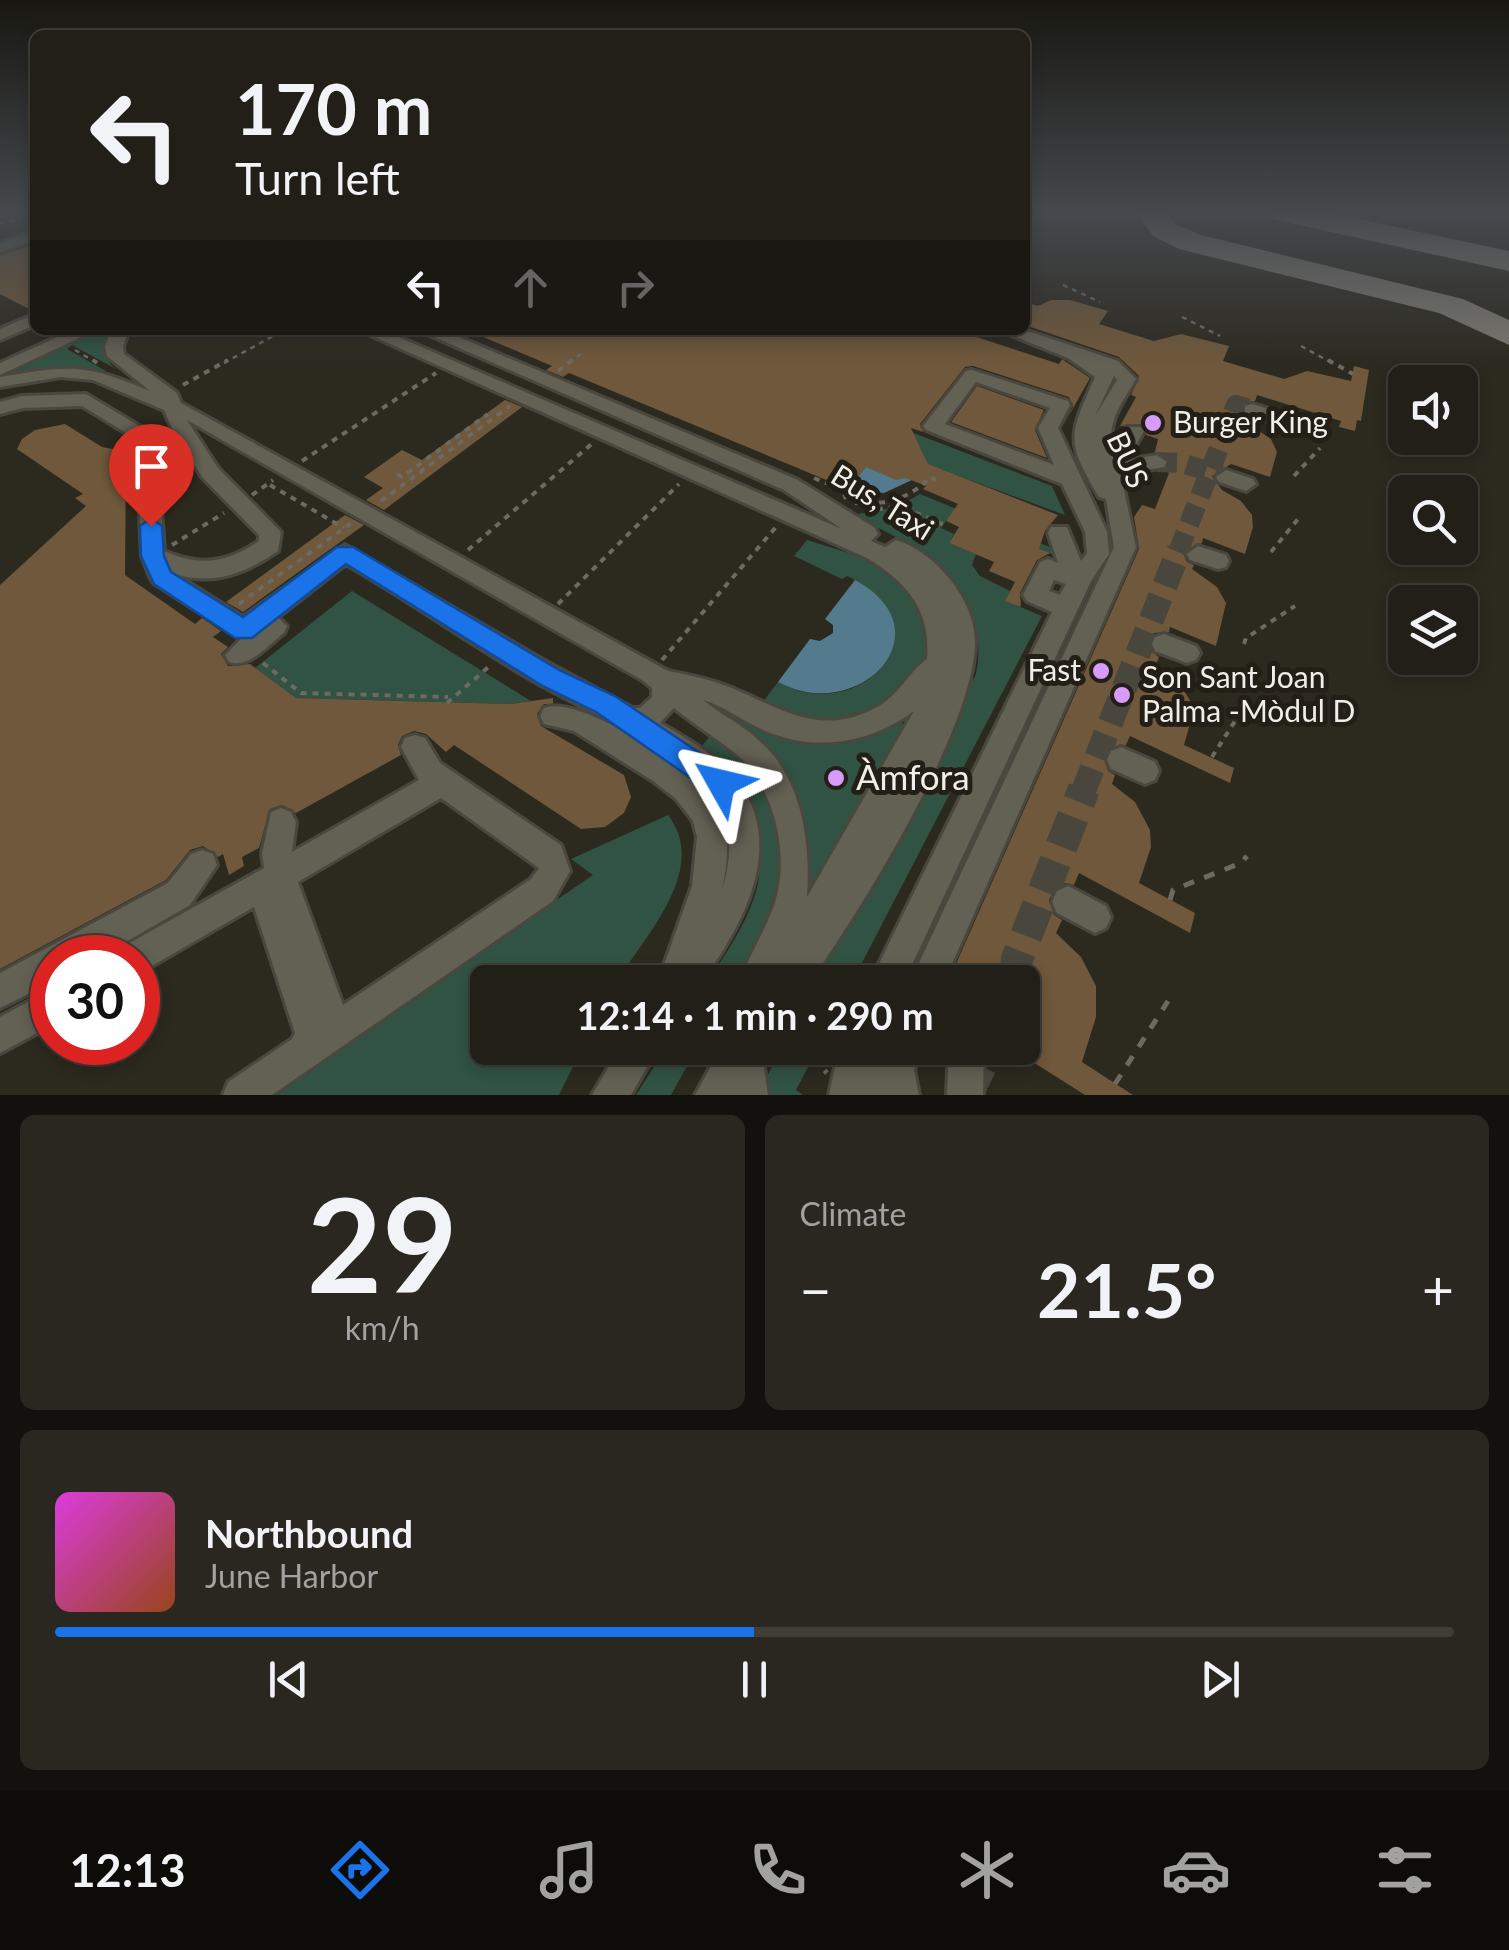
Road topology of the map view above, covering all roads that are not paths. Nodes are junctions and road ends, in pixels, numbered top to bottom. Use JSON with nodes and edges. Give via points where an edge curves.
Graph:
{"nodes":[{"id":1,"x":30,"y":320,"type":"edge"},
{"id":2,"x":3,"y":327,"type":"edge"},
{"id":3,"x":57,"y":335,"type":"edge"},
{"id":4,"x":76,"y":335,"type":"edge"},
{"id":5,"x":118,"y":335,"type":"edge"},
{"id":6,"x":379,"y":335,"type":"edge"},
{"id":7,"x":439,"y":335,"type":"edge"},
{"id":8,"x":1024,"y":335,"type":"edge"},
{"id":9,"x":1074,"y":354,"type":"junction"},
{"id":10,"x":0,"y":360,"type":"edge"},
{"id":11,"x":0,"y":370,"type":"edge"},
{"id":12,"x":0,"y":382,"type":"edge"},
{"id":13,"x":0,"y":392,"type":"edge"},
{"id":14,"x":86,"y":400,"type":"junction"},
{"id":15,"x":176,"y":401,"type":"junction"},
{"id":16,"x":0,"y":411,"type":"edge"},
{"id":17,"x":1134,"y":431,"type":"dead end"},
{"id":18,"x":1157,"y":462,"type":"tunnel mouth"},
{"id":19,"x":1109,"y":470,"type":"junction"},
{"id":20,"x":1070,"y":479,"type":"junction"},
{"id":21,"x":1120,"y":516,"type":"junction"},
{"id":22,"x":1059,"y":531,"type":"dead end"},
{"id":23,"x":152,"y":556,"type":"junction"},
{"id":24,"x":359,"y":560,"type":"junction"},
{"id":25,"x":1076,"y":581,"type":"junction"},
{"id":26,"x":941,"y":651,"type":"junction"},
{"id":27,"x":241,"y":652,"type":"road end"},
{"id":28,"x":658,"y":677,"type":"junction"},
{"id":29,"x":606,"y":706,"type":"junction"},
{"id":30,"x":553,"y":716,"type":"dead end"},
{"id":31,"x":415,"y":747,"type":"dead end"},
{"id":32,"x":452,"y":786,"type":"junction"},
{"id":33,"x":281,"y":822,"type":"dead end"},
{"id":34,"x":202,"y":865,"type":"dead end"},
{"id":35,"x":266,"y":882,"type":"junction"},
{"id":36,"x":106,"y":935,"type":"edge"},
{"id":37,"x":160,"y":944,"type":"edge"},
{"id":38,"x":680,"y":965,"type":"edge"},
{"id":39,"x":693,"y":965,"type":"edge"},
{"id":40,"x":763,"y":965,"type":"edge"},
{"id":41,"x":786,"y":965,"type":"edge"},
{"id":42,"x":803,"y":965,"type":"edge"},
{"id":43,"x":895,"y":965,"type":"edge"},
{"id":44,"x":935,"y":965,"type":"edge"},
{"id":45,"x":30,"y":975,"type":"edge"},
{"id":46,"x":0,"y":991,"type":"edge"},
{"id":47,"x":30,"y":1019,"type":"edge"},
{"id":48,"x":350,"y":1022,"type":"junction"},
{"id":49,"x":0,"y":1036,"type":"edge"},
{"id":50,"x":304,"y":1053,"type":"junction"},
{"id":51,"x":629,"y":1065,"type":"edge"},
{"id":52,"x":719,"y":1065,"type":"edge"},
{"id":53,"x":732,"y":1065,"type":"edge"},
{"id":54,"x":745,"y":1065,"type":"edge"},
{"id":55,"x":852,"y":1065,"type":"edge"},
{"id":56,"x":892,"y":1065,"type":"edge"},
{"id":57,"x":242,"y":1095,"type":"edge"},
{"id":58,"x":610,"y":1095,"type":"edge"},
{"id":59,"x":705,"y":1095,"type":"edge"},
{"id":60,"x":713,"y":1095,"type":"edge"},
{"id":61,"x":750,"y":1095,"type":"edge"},
{"id":62,"x":846,"y":1095,"type":"edge"},
{"id":63,"x":872,"y":1095,"type":"edge"}],
"edges":[{"from":1,"to":2,"type":"street"},
{"from":3,"to":10,"type":"street"},
{"from":4,"to":11,"type":"street"},
{"from":5,"to":15,"type":"street","via":[[116,356]]},
{"from":6,"to":26,"type":"street","via":[[892,562],[934,607]]},
{"from":7,"to":42,"type":"street","name":"Bus, Taxi","via":[[800,490],[922,565],[949,598],[963,644],[942,723],[826,936]]},
{"from":8,"to":9,"type":"street"},
{"from":9,"to":19,"type":"street","via":[[1112,365],[1127,379],[1101,426]]},
{"from":9,"to":21,"type":"street","name":"BUS","via":[[1105,375],[1082,434],[1093,470]]},
{"from":12,"to":15,"type":"street","via":[[84,373]]},
{"from":13,"to":14,"type":"street","via":[[52,386],[75,390]]},
{"from":14,"to":16,"type":"street","via":[[22,402]]},
{"from":14,"to":23,"type":"street","via":[[146,436]]},
{"from":15,"to":23,"type":"street","via":[[186,440],[237,505],[270,532],[270,545],[243,565],[201,574]]},
{"from":15,"to":28,"type":"street"},
{"from":17,"to":19,"type":"street"},
{"from":18,"to":19,"type":"street"},
{"from":19,"to":21,"type":"street"},
{"from":20,"to":20,"type":"street","via":[[1048,428],[1061,404],[972,375],[932,426]]},
{"from":20,"to":25,"type":"street","via":[[1099,547],[1091,568]]},
{"from":21,"to":44,"type":"street","via":[[1122,556]]},
{"from":22,"to":25,"type":"street"},
{"from":23,"to":24,"type":"street","via":[[162,578],[244,630],[345,552]]},
{"from":24,"to":27,"type":"street"},
{"from":24,"to":29,"type":"street","via":[[542,684]]},
{"from":25,"to":25,"type":"street","via":[[1048,568],[1034,595]]},
{"from":25,"to":43,"type":"street"},
{"from":26,"to":28,"type":"street","via":[[904,706],[872,724],[836,730],[788,727],[720,694]]},
{"from":26,"to":41,"type":"street","via":[[925,717]]},
{"from":28,"to":29,"type":"street","via":[[665,700],[653,714],[639,720]]},
{"from":28,"to":40,"type":"street","via":[[748,747],[788,814],[795,858],[790,902]]},
{"from":29,"to":39,"type":"street","via":[[712,773],[742,827],[745,862],[737,896]]},
{"from":30,"to":38,"type":"street","via":[[611,754],[644,761],[694,796],[708,818],[714,844],[710,876]]},
{"from":31,"to":32,"type":"street","via":[[430,772]]},
{"from":32,"to":35,"type":"street","via":[[424,790]]},
{"from":32,"to":48,"type":"street","via":[[546,852],[554,876]]},
{"from":33,"to":35,"type":"street"},
{"from":34,"to":36,"type":"street","via":[[178,894]]},
{"from":35,"to":37,"type":"street"},
{"from":35,"to":48,"type":"street","via":[[332,1022]]},
{"from":35,"to":50,"type":"street","via":[[313,1034]]},
{"from":45,"to":46,"type":"street"},
{"from":47,"to":49,"type":"street"},
{"from":48,"to":50,"type":"street"},
{"from":50,"to":57,"type":"street"},
{"from":51,"to":58,"type":"street"},
{"from":52,"to":59,"type":"street"},
{"from":53,"to":60,"type":"street"},
{"from":54,"to":61,"type":"street"},
{"from":55,"to":62,"type":"street"},
{"from":56,"to":63,"type":"street"}]}
